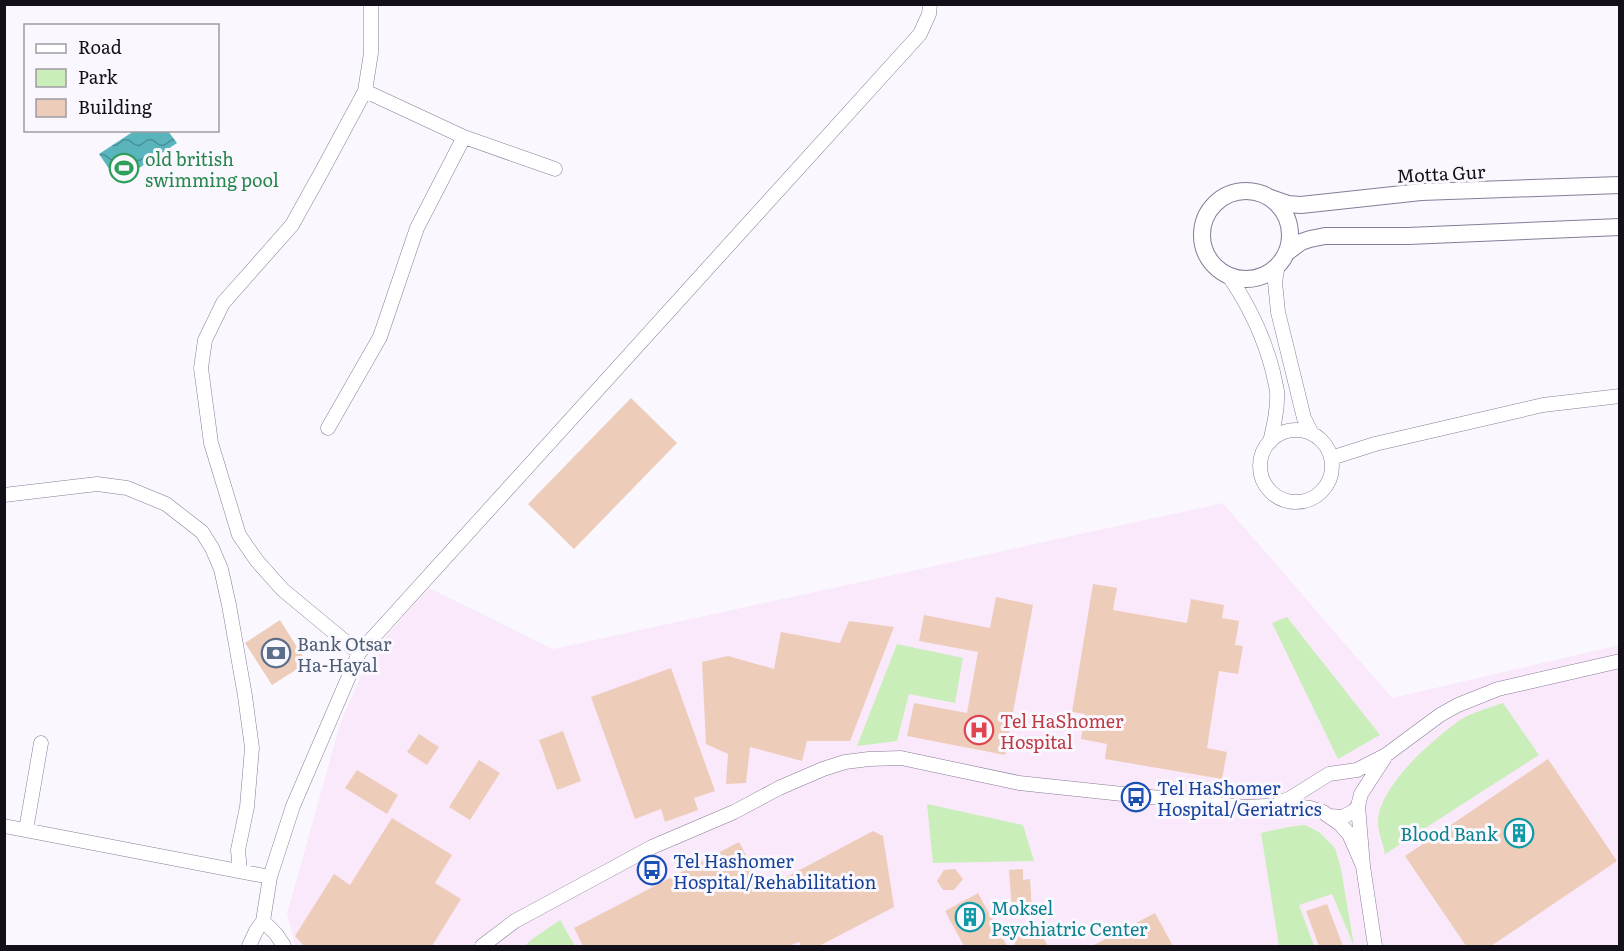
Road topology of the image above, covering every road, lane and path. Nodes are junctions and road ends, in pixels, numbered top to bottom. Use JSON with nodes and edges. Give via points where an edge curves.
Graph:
{"nodes":[{"id":1,"x":371,"y":4,"type":"edge"},
{"id":2,"x":930,"y":4,"type":"edge"},
{"id":3,"x":365,"y":91,"type":"junction"},
{"id":4,"x":464,"y":136,"type":"junction"},
{"id":5,"x":555,"y":169,"type":"dead end"},
{"id":6,"x":1620,"y":184,"type":"edge"},
{"id":7,"x":1268,"y":196,"type":"junction"},
{"id":8,"x":1620,"y":227,"type":"edge"},
{"id":9,"x":1282,"y":259,"type":"junction"},
{"id":10,"x":1228,"y":275,"type":"junction"},
{"id":11,"x":1620,"y":396,"type":"edge"},
{"id":12,"x":328,"y":428,"type":"dead end"},
{"id":13,"x":1312,"y":434,"type":"junction"},
{"id":14,"x":1270,"y":442,"type":"junction"},
{"id":15,"x":1331,"y":458,"type":"junction"},
{"id":16,"x":4,"y":495,"type":"edge"},
{"id":17,"x":360,"y":653,"type":"junction"},
{"id":18,"x":1620,"y":661,"type":"edge"},
{"id":19,"x":41,"y":743,"type":"dead end"},
{"id":20,"x":1386,"y":756,"type":"junction"},
{"id":21,"x":1338,"y":772,"type":"junction"},
{"id":22,"x":1320,"y":781,"type":"junction"},
{"id":23,"x":1360,"y":800,"type":"junction"},
{"id":24,"x":1266,"y":806,"type":"junction"},
{"id":25,"x":1327,"y":814,"type":"junction"},
{"id":26,"x":4,"y":826,"type":"edge"},
{"id":27,"x":26,"y":830,"type":"junction"},
{"id":28,"x":1363,"y":866,"type":"junction"},
{"id":29,"x":240,"y":872,"type":"junction"},
{"id":30,"x":270,"y":877,"type":"junction"},
{"id":31,"x":264,"y":921,"type":"junction"},
{"id":32,"x":249,"y":946,"type":"edge"},
{"id":33,"x":284,"y":946,"type":"edge"},
{"id":34,"x":482,"y":946,"type":"edge"},
{"id":35,"x":1375,"y":946,"type":"edge"}],
"edges":[{"from":1,"to":3,"type":"street","via":[[371,53]]},
{"from":2,"to":17,"type":"street","via":[[920,34]]},
{"from":3,"to":4,"type":"street"},
{"from":3,"to":17,"type":"street","via":[[292,225],[224,303],[205,340],[201,368],[211,442],[239,535],[283,590]]},
{"from":4,"to":5,"type":"street"},
{"from":4,"to":12,"type":"street","via":[[417,228],[380,338]]},
{"from":6,"to":7,"type":"street","name":"Motta Gur","via":[[1421,192],[1300,205]]},
{"from":7,"to":9,"type":"street","via":[[1289,224],[1290,239]]},
{"from":7,"to":10,"type":"street","name":"Motta Gur","via":[[1249,191],[1233,193],[1225,196],[1207,216],[1204,244],[1209,258]]},
{"from":8,"to":9,"type":"street","via":[[1325,236],[1301,242]]},
{"from":9,"to":10,"type":"street","via":[[1275,268],[1250,279]]},
{"from":9,"to":13,"type":"street","via":[[1275,295],[1304,418]]},
{"from":10,"to":14,"type":"street","via":[[1252,314],[1268,354],[1277,390]]},
{"from":11,"to":15,"type":"street","via":[[1543,405]]},
{"from":13,"to":14,"type":"street","via":[[1292,430]]},
{"from":13,"to":15,"type":"street","via":[[1321,440]]},
{"from":14,"to":15,"type":"street","via":[[1262,455],[1264,482],[1273,494],[1287,501],[1302,502],[1322,492],[1332,472]]},
{"from":16,"to":29,"type":"street","via":[[97,484],[127,488],[166,504],[202,532],[220,569],[229,605],[252,748],[248,807],[238,850]]},
{"from":17,"to":30,"type":"street","via":[[293,806]]},
{"from":18,"to":20,"type":"street","via":[[1480,695],[1440,715]]},
{"from":19,"to":27,"type":"street"},
{"from":20,"to":21,"type":"street","via":[[1357,770]]},
{"from":20,"to":23,"type":"street"},
{"from":21,"to":22,"type":"street"},
{"from":21,"to":23,"type":"street","via":[[1357,782]]},
{"from":22,"to":24,"type":"street","via":[[1289,799]]},
{"from":22,"to":25,"type":"street","via":[[1315,794],[1319,807]]},
{"from":23,"to":25,"type":"street","via":[[1349,815]]},
{"from":23,"to":28,"type":"street"},
{"from":24,"to":25,"type":"street","via":[[1296,806]]},
{"from":24,"to":34,"type":"street","via":[[1019,783],[901,758],[845,762],[778,788],[734,812],[652,847],[516,921]]},
{"from":25,"to":28,"type":"street","via":[[1349,834]]},
{"from":26,"to":27,"type":"street"},
{"from":27,"to":29,"type":"street"},
{"from":28,"to":35,"type":"street"},
{"from":29,"to":30,"type":"street"},
{"from":30,"to":31,"type":"street"},
{"from":31,"to":32,"type":"street"},
{"from":31,"to":33,"type":"street"}]}
